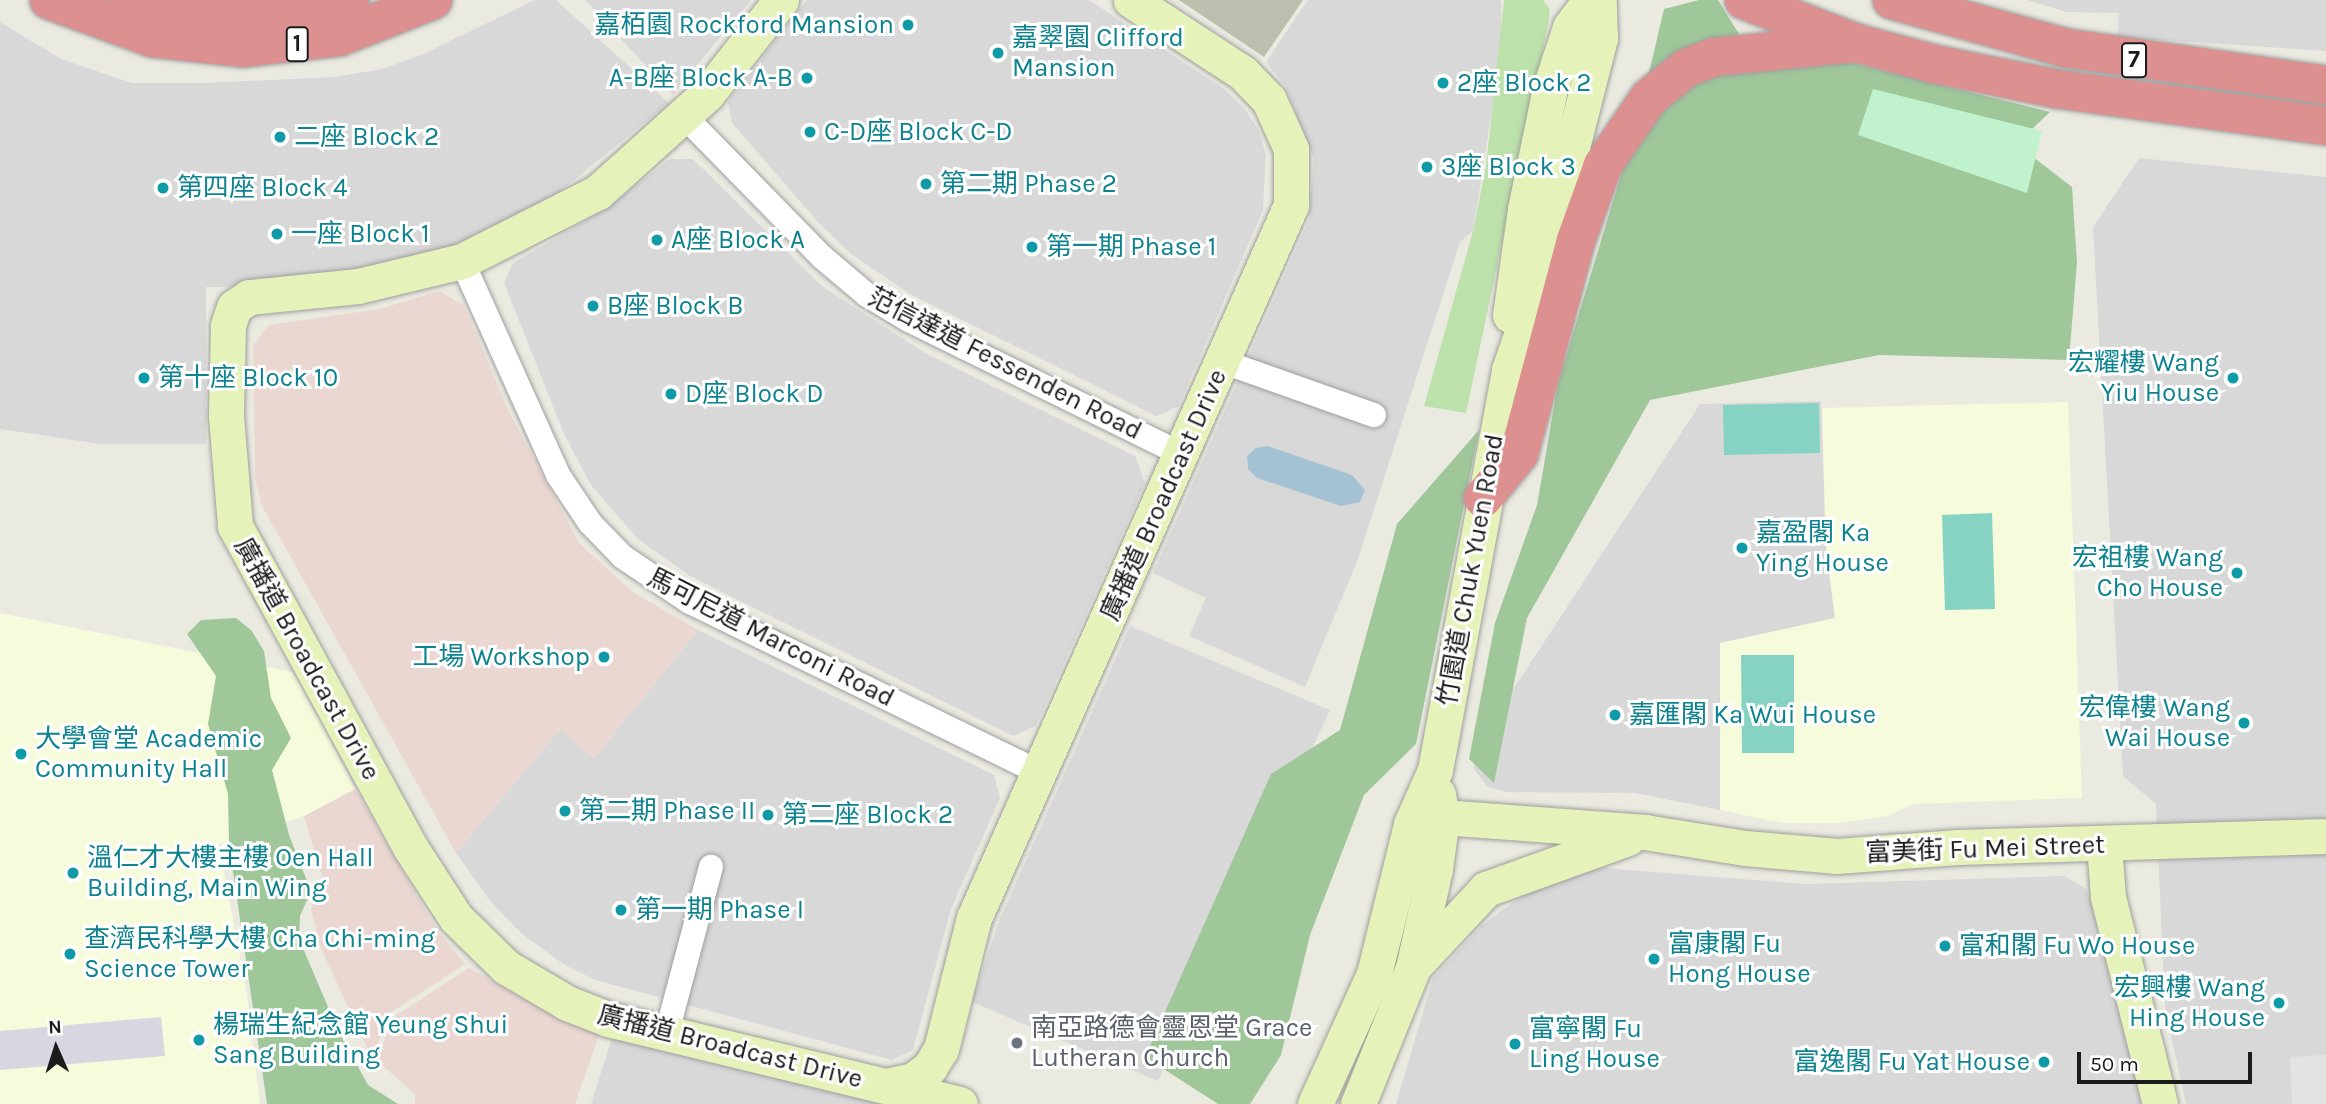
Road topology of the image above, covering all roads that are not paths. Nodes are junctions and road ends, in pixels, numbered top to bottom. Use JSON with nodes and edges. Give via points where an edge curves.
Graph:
{"nodes":[{"id":1,"x":49,"y":0,"type":"edge"},
{"id":2,"x":127,"y":0,"type":"edge"},
{"id":3,"x":350,"y":0,"type":"edge"},
{"id":4,"x":433,"y":0,"type":"edge"},
{"id":5,"x":781,"y":0,"type":"edge"},
{"id":6,"x":1131,"y":0,"type":"edge"},
{"id":7,"x":1590,"y":0,"type":"edge"},
{"id":8,"x":1599,"y":0,"type":"edge"},
{"id":9,"x":1744,"y":0,"type":"edge"},
{"id":10,"x":1892,"y":0,"type":"edge"},
{"id":11,"x":1856,"y":43,"type":"junction"},
{"id":12,"x":2326,"y":85,"type":"edge"},
{"id":13,"x":1566,"y":92,"type":"junction"},
{"id":14,"x":685,"y":117,"type":"junction"},
{"id":15,"x":2326,"y":126,"type":"edge"},
{"id":16,"x":462,"y":261,"type":"junction"},
{"id":17,"x":1224,"y":362,"type":"junction"},
{"id":18,"x":1374,"y":415,"type":"dead end"},
{"id":19,"x":1183,"y":455,"type":"junction"},
{"id":20,"x":1483,"y":498,"type":"junction"},
{"id":21,"x":1039,"y":772,"type":"junction"},
{"id":22,"x":1426,"y":820,"type":"junction"},
{"id":23,"x":1645,"y":832,"type":"junction"},
{"id":24,"x":2326,"y":836,"type":"edge"},
{"id":25,"x":2104,"y":844,"type":"junction"},
{"id":26,"x":711,"y":867,"type":"dead end"},
{"id":27,"x":1413,"y":968,"type":"junction"},
{"id":28,"x":667,"y":1031,"type":"junction"},
{"id":29,"x":941,"y":1049,"type":"junction"},
{"id":30,"x":890,"y":1085,"type":"junction"},
{"id":31,"x":962,"y":1104,"type":"edge"},
{"id":32,"x":1315,"y":1104,"type":"edge"},
{"id":33,"x":1358,"y":1104,"type":"edge"},
{"id":34,"x":2160,"y":1104,"type":"edge"}],
"edges":[{"from":1,"to":4,"type":"highway","number":"1","via":[[153,38],[244,48],[340,37]]},
{"from":2,"to":3,"type":"highway","number":"1","via":[[159,9],[230,17],[275,15]]},
{"from":5,"to":14,"type":"street","name":"廣播道 Broadcast Drive"},
{"from":6,"to":17,"type":"street","name":"廣播道 Broadcast Drive","via":[[1256,85],[1278,115],[1291,149],[1293,188],[1285,223]]},
{"from":7,"to":13,"type":"street","name":"竹園道 Chuk Yuen Road","via":[[1570,27]]},
{"from":8,"to":13,"type":"street","name":"竹園道 Chuk Yuen Road","via":[[1600,38]]},
{"from":9,"to":11,"type":"highway","number":"7"},
{"from":10,"to":12,"type":"highway","number":"7","via":[[2066,48]]},
{"from":11,"to":15,"type":"highway","number":"7","via":[[2057,89]]},
{"from":11,"to":20,"type":"highway","via":[[1714,57],[1672,77],[1643,104],[1603,165],[1589,199],[1519,454]]},
{"from":13,"to":20,"type":"street","name":"竹園道 Chuk Yuen Road","via":[[1510,295],[1509,370]]},
{"from":14,"to":16,"type":"street","name":"廣播道 Broadcast Drive","via":[[598,192]]},
{"from":14,"to":19,"type":"street","name":"范信達道 Fessenden Road","via":[[822,257],[867,295]]},
{"from":16,"to":21,"type":"street","name":"馬可尼道 Marconi Road","via":[[558,475],[590,523],[623,557],[690,602]]},
{"from":16,"to":28,"type":"street","name":"廣播道 Broadcast Drive","via":[[358,286],[249,297],[234,307],[228,326],[226,416],[235,526],[410,848],[456,918],[495,959],[537,988],[587,1012]]},
{"from":17,"to":18,"type":"street"},
{"from":17,"to":19,"type":"street","name":"廣播道 Broadcast Drive"},
{"from":19,"to":21,"type":"street","name":"廣播道 Broadcast Drive"},
{"from":20,"to":22,"type":"street","name":"竹園道 Chuk Yuen Road"},
{"from":21,"to":29,"type":"street","name":"廣播道 Broadcast Drive","via":[[974,918]]},
{"from":22,"to":23,"type":"street","name":"富美街 Fu Mei Street"},
{"from":22,"to":27,"type":"street","name":"竹園道 Chuk Yuen Road"},
{"from":22,"to":32,"type":"street","name":"竹園道 Chuk Yuen Road","via":[[1374,974]]},
{"from":23,"to":25,"type":"street","name":"富美街 Fu Mei Street","via":[[1745,848],[1838,856],[1958,847]]},
{"from":23,"to":27,"type":"street","name":"富美街 Fu Mei Street","via":[[1486,889]]},
{"from":24,"to":25,"type":"street","name":"富美街 Fu Mei Street"},
{"from":25,"to":34,"type":"street","via":[[2108,897]]},
{"from":26,"to":28,"type":"street"},
{"from":27,"to":33,"type":"street","name":"竹園道 Chuk Yuen Road"},
{"from":28,"to":30,"type":"street","name":"廣播道 Broadcast Drive"},
{"from":29,"to":30,"type":"street","name":"廣播道 Broadcast Drive","via":[[930,1067],[913,1080]]},
{"from":29,"to":31,"type":"street","name":"廣播道 Broadcast Drive"},
{"from":30,"to":31,"type":"street","name":"廣播道 Broadcast Drive"}]}
